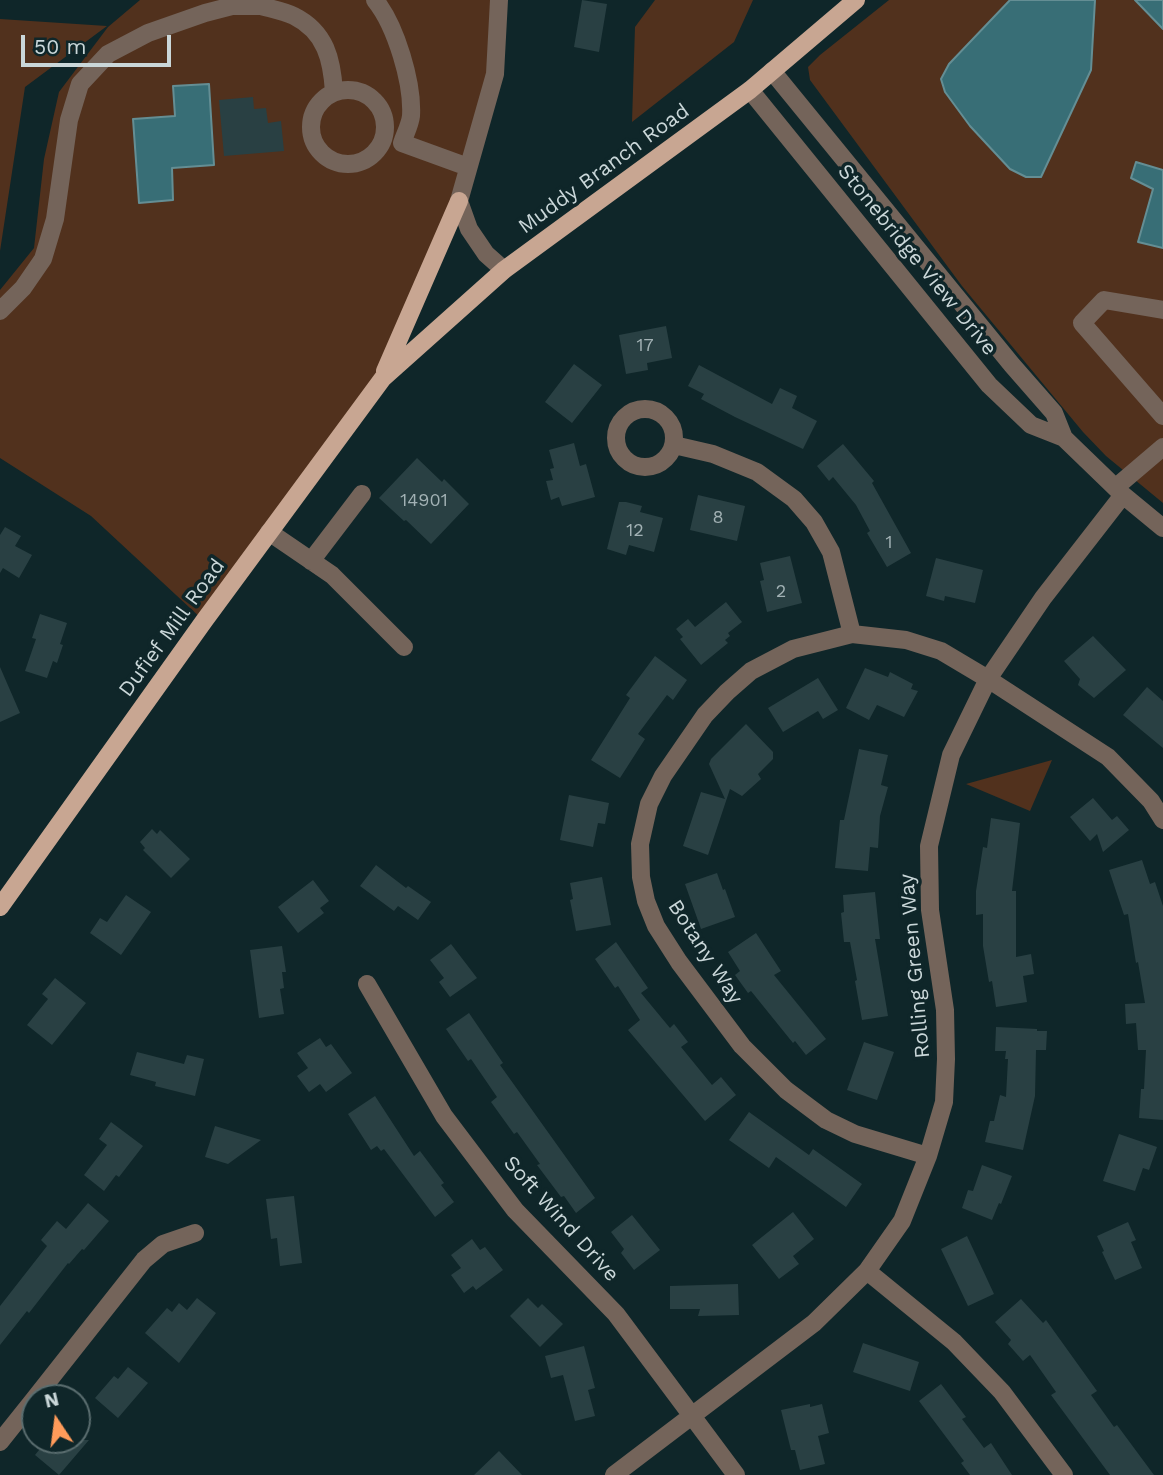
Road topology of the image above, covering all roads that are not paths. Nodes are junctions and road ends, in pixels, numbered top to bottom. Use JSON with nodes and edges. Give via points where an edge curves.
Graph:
{"nodes":[{"id":1,"x":375,"y":0,"type":"edge"},
{"id":2,"x":499,"y":0,"type":"edge"},
{"id":3,"x":856,"y":0,"type":"edge"},
{"id":4,"x":262,"y":3,"type":"edge"},
{"id":5,"x":772,"y":71,"type":"junction"},
{"id":6,"x":750,"y":90,"type":"junction"},
{"id":7,"x":334,"y":92,"type":"junction"},
{"id":8,"x":382,"y":142,"type":"junction"},
{"id":9,"x":402,"y":143,"type":"junction"},
{"id":10,"x":468,"y":167,"type":"junction"},
{"id":11,"x":459,"y":201,"type":"junction"},
{"id":12,"x":504,"y":270,"type":"junction"},
{"id":13,"x":0,"y":310,"type":"edge"},
{"id":14,"x":1163,"y":310,"type":"edge"},
{"id":15,"x":383,"y":378,"type":"junction"},
{"id":16,"x":1163,"y":416,"type":"edge"},
{"id":17,"x":1065,"y":438,"type":"junction"},
{"id":18,"x":674,"y":445,"type":"dead end"},
{"id":19,"x":1163,"y":447,"type":"edge"},
{"id":20,"x":1119,"y":491,"type":"junction"},
{"id":21,"x":362,"y":494,"type":"dead end"},
{"id":22,"x":1163,"y":528,"type":"edge"},
{"id":23,"x":269,"y":533,"type":"junction"},
{"id":24,"x":311,"y":561,"type":"junction"},
{"id":25,"x":852,"y":634,"type":"junction"},
{"id":26,"x":404,"y":647,"type":"dead end"},
{"id":27,"x":988,"y":679,"type":"junction"},
{"id":28,"x":1163,"y":820,"type":"edge"},
{"id":29,"x":0,"y":906,"type":"edge"},
{"id":30,"x":367,"y":984,"type":"dead end"},
{"id":31,"x":928,"y":1156,"type":"junction"},
{"id":32,"x":195,"y":1233,"type":"dead end"},
{"id":33,"x":867,"y":1271,"type":"junction"},
{"id":34,"x":46,"y":1384,"type":"edge"},
{"id":35,"x":21,"y":1416,"type":"edge"},
{"id":36,"x":691,"y":1416,"type":"junction"},
{"id":37,"x":0,"y":1443,"type":"edge"},
{"id":38,"x":614,"y":1475,"type":"edge"},
{"id":39,"x":736,"y":1475,"type":"edge"},
{"id":40,"x":1064,"y":1475,"type":"edge"}],
"edges":[{"from":1,"to":9,"type":"street","via":[[396,37],[408,81],[411,118]]},
{"from":2,"to":10,"type":"street","via":[[495,74]]},
{"from":3,"to":5,"type":"main road","name":"Muddy Branch Road"},
{"from":4,"to":7,"type":"street","via":[[315,31],[327,52]]},
{"from":4,"to":13,"type":"street","via":[[205,13],[148,33],[108,54],[80,84],[43,260]]},
{"from":5,"to":6,"type":"main road","name":"Muddy Branch Road"},
{"from":5,"to":17,"type":"street","name":"Stonebridge View Drive","via":[[1054,413]]},
{"from":6,"to":12,"type":"main road","name":"Muddy Branch Road"},
{"from":6,"to":17,"type":"street","name":"Stonebridge View Drive","via":[[989,385],[1031,425]]},
{"from":7,"to":8,"type":"street","via":[[359,91],[379,106],[384,117]]},
{"from":7,"to":8,"type":"street","via":[[315,108],[311,120],[310,131],[321,153],[342,164],[354,163],[375,152]]},
{"from":8,"to":9,"type":"street"},
{"from":9,"to":10,"type":"street"},
{"from":10,"to":11,"type":"street"},
{"from":11,"to":12,"type":"street","via":[[469,229]]},
{"from":11,"to":15,"type":"main road"},
{"from":12,"to":15,"type":"main road","name":"Muddy Branch Road"},
{"from":14,"to":16,"type":"street","via":[[1104,300],[1082,323]]},
{"from":15,"to":23,"type":"main road","name":"Dufief Mill Road"},
{"from":17,"to":20,"type":"street","name":"Stonebridge View Drive"},
{"from":18,"to":25,"type":"street","via":[[713,454],[757,472],[794,499],[831,552]]},
{"from":19,"to":20,"type":"street","name":"Rolling Green Way"},
{"from":20,"to":22,"type":"street","name":"Stonebridge View Drive"},
{"from":20,"to":27,"type":"street","name":"Rolling Green Way"},
{"from":21,"to":24,"type":"street"},
{"from":23,"to":24,"type":"street"},
{"from":23,"to":29,"type":"main road","name":"Dufief Mill Road"},
{"from":24,"to":26,"type":"street","via":[[332,575]]},
{"from":25,"to":27,"type":"street","name":"Botany Way","via":[[906,640],[941,651]]},
{"from":25,"to":31,"type":"street","name":"Botany Way","via":[[793,649],[751,671],[705,715],[649,804],[640,844],[641,877],[656,926],[679,962],[741,1046],[786,1090],[826,1120],[855,1134]]},
{"from":27,"to":28,"type":"street","name":"Botany Way","via":[[1108,757]]},
{"from":27,"to":31,"type":"street","name":"Rolling Green Way","via":[[951,755],[929,846],[930,910],[945,1010],[946,1059],[944,1102]]},
{"from":30,"to":36,"type":"street","name":"Soft Wind Drive","via":[[444,1116],[515,1210],[616,1314]]},
{"from":31,"to":33,"type":"street","name":"Rolling Green Way","via":[[902,1221]]},
{"from":32,"to":34,"type":"street","via":[[163,1244],[144,1260]]},
{"from":33,"to":36,"type":"street","name":"Rolling Green Way","via":[[814,1323]]},
{"from":33,"to":40,"type":"street","via":[[964,1352],[1002,1392]]},
{"from":35,"to":37,"type":"street"},
{"from":36,"to":38,"type":"street","name":"Rolling Green Way"},
{"from":36,"to":39,"type":"street","name":"Soft Wind Drive"}]}
